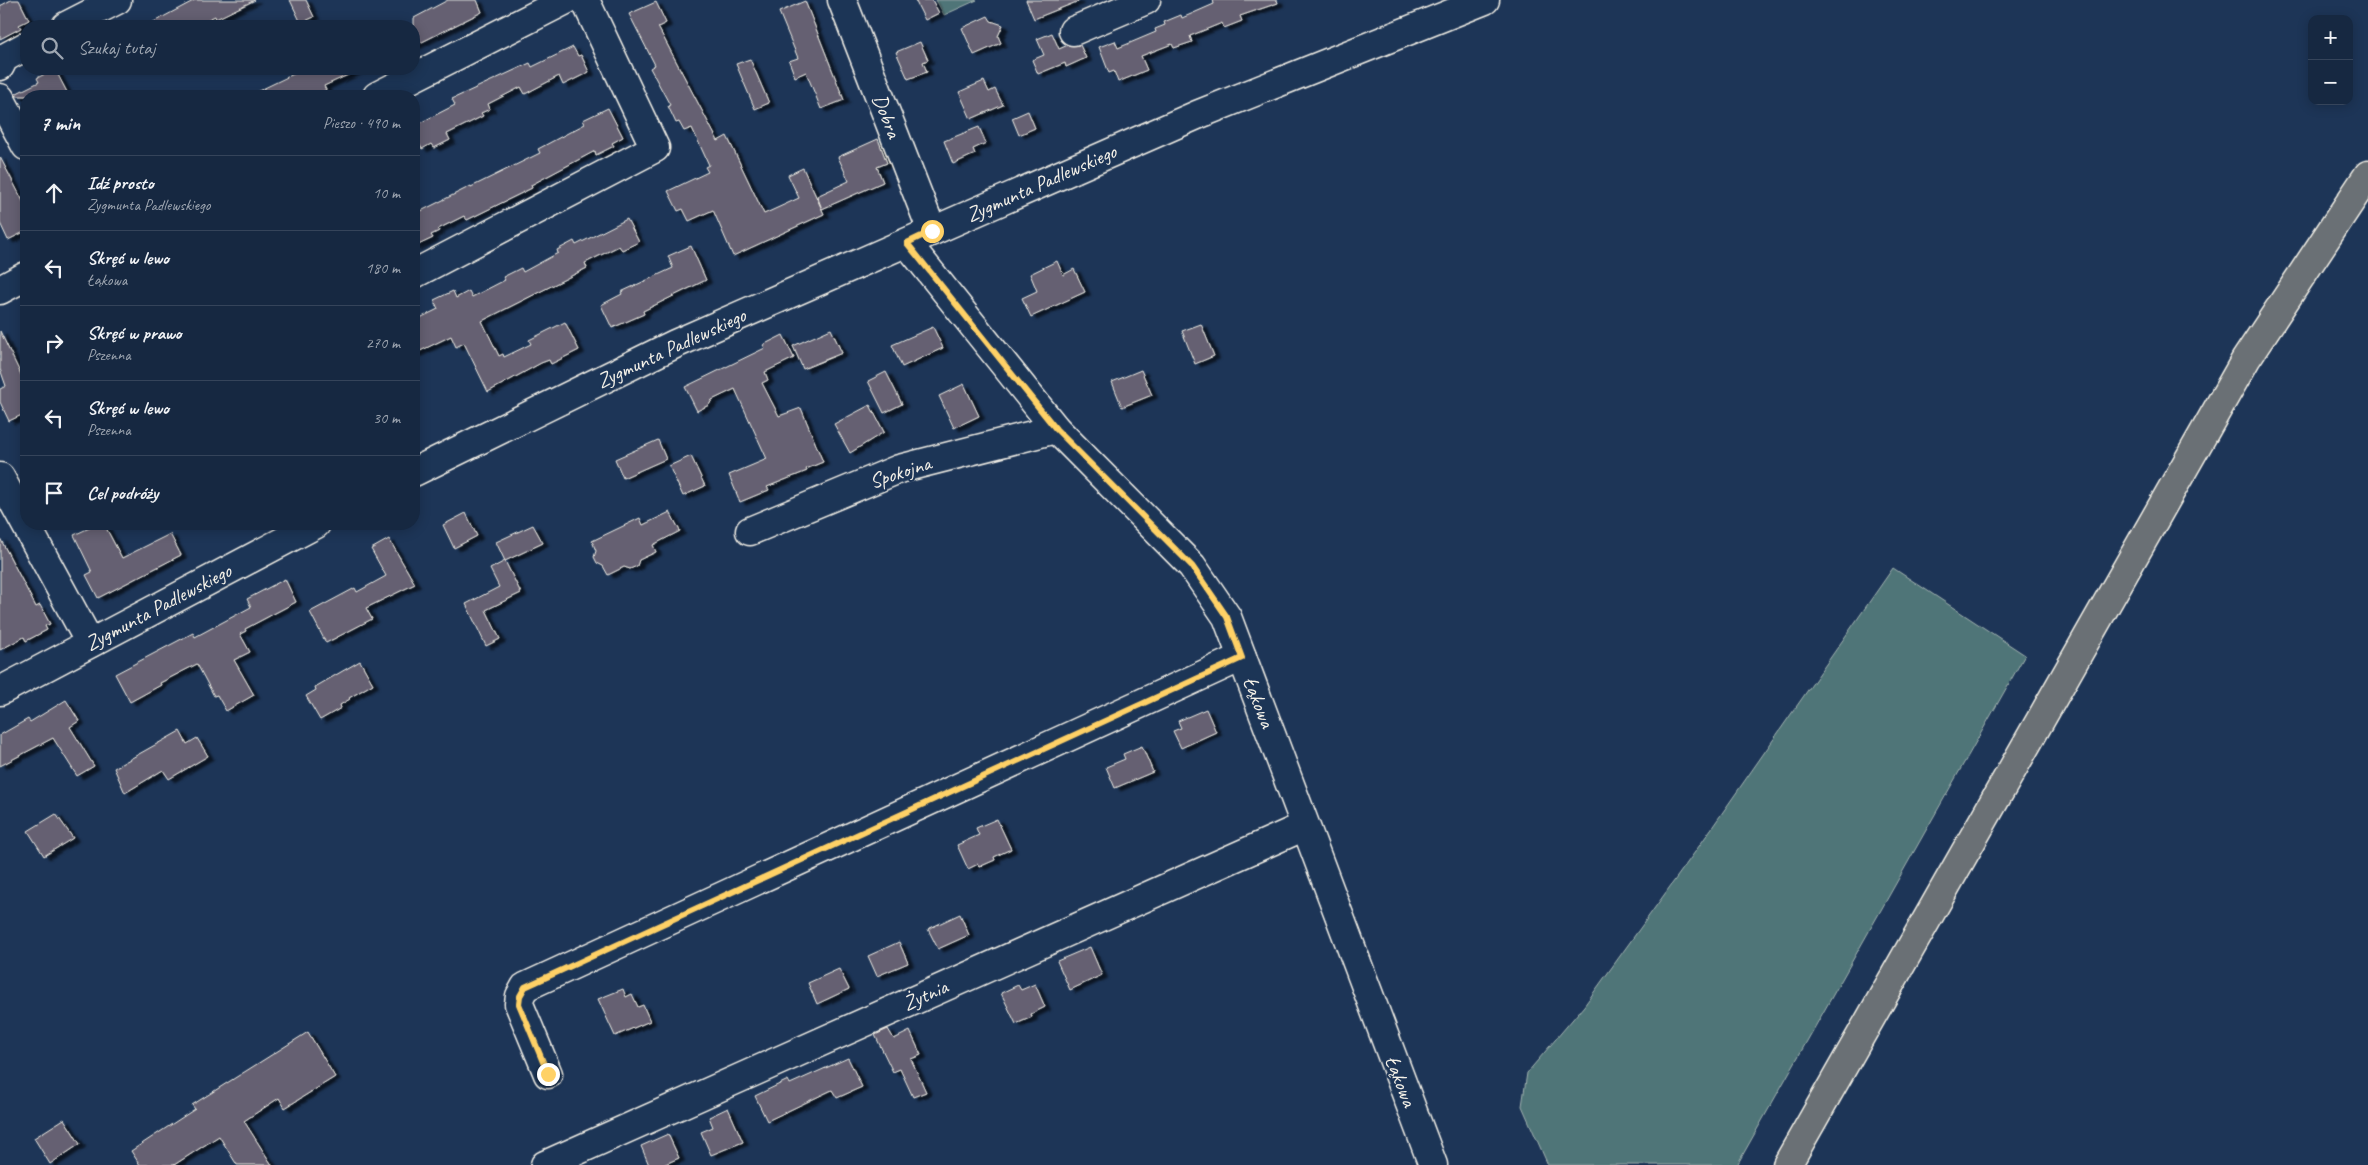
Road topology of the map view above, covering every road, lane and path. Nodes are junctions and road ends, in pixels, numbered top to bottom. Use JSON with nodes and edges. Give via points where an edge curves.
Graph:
{"nodes":[{"id":1,"x":118,"y":0,"type":"edge"},
{"id":2,"x":566,"y":0,"type":"edge"},
{"id":3,"x":585,"y":0,"type":"edge"},
{"id":4,"x":842,"y":0,"type":"edge"},
{"id":5,"x":1146,"y":0,"type":"edge"},
{"id":6,"x":1485,"y":0,"type":"edge"},
{"id":7,"x":78,"y":20,"type":"edge"},
{"id":8,"x":1073,"y":31,"type":"dead end"},
{"id":9,"x":20,"y":49,"type":"edge"},
{"id":10,"x":0,"y":66,"type":"edge"},
{"id":11,"x":420,"y":74,"type":"edge"},
{"id":12,"x":418,"y":75,"type":"edge"},
{"id":13,"x":389,"y":90,"type":"edge"},
{"id":14,"x":0,"y":98,"type":"edge"},
{"id":15,"x":20,"y":135,"type":"edge"},
{"id":16,"x":2368,"y":175,"type":"edge"},
{"id":17,"x":932,"y":231,"type":"junction"},
{"id":18,"x":907,"y":243,"type":"junction"},
{"id":19,"x":420,"y":271,"type":"edge"},
{"id":20,"x":20,"y":279,"type":"edge"},
{"id":21,"x":0,"y":290,"type":"edge"},
{"id":22,"x":1056,"y":429,"type":"junction"},
{"id":23,"x":420,"y":469,"type":"edge"},
{"id":24,"x":0,"y":477,"type":"edge"},
{"id":25,"x":20,"y":514,"type":"edge"},
{"id":26,"x":29,"y":530,"type":"edge"},
{"id":27,"x":305,"y":530,"type":"edge"},
{"id":28,"x":750,"y":531,"type":"dead end"},
{"id":29,"x":90,"y":643,"type":"junction"},
{"id":30,"x":1242,"y":658,"type":"junction"},
{"id":31,"x":0,"y":691,"type":"edge"},
{"id":32,"x":1305,"y":826,"type":"junction"},
{"id":33,"x":548,"y":1074,"type":"dead end"},
{"id":34,"x":545,"y":1165,"type":"edge"},
{"id":35,"x":1433,"y":1165,"type":"edge"},
{"id":36,"x":1787,"y":1165,"type":"edge"}],
"edges":[{"from":1,"to":7,"type":"street"},
{"from":2,"to":11,"type":"street"},
{"from":3,"to":19,"type":"street","via":[[655,148]]},
{"from":4,"to":17,"type":"street","name":"Dobra"},
{"from":5,"to":8,"type":"street"},
{"from":6,"to":17,"type":"street","name":"Zygmunta Padlewskiego","via":[[1198,115]]},
{"from":9,"to":10,"type":"street","via":[[4,58]]},
{"from":12,"to":13,"type":"street"},
{"from":14,"to":15,"type":"street"},
{"from":16,"to":36,"type":"main road","via":[[2241,367]]},
{"from":17,"to":18,"type":"street","name":"Zygmunta Padlewskiego"},
{"from":18,"to":22,"type":"street","name":"Łąkowa"},
{"from":18,"to":23,"type":"street","name":"Zygmunta Padlewskiego","via":[[675,344]]},
{"from":20,"to":21,"type":"street"},
{"from":22,"to":28,"type":"street","name":"Spokojna","via":[[899,469]]},
{"from":22,"to":30,"type":"street","name":"Łąkowa","via":[[1192,566],[1227,617]]},
{"from":24,"to":25,"type":"street"},
{"from":26,"to":29,"type":"street"},
{"from":27,"to":29,"type":"street","name":"Zygmunta Padlewskiego"},
{"from":29,"to":31,"type":"street","name":"Zygmunta Padlewskiego"},
{"from":30,"to":32,"type":"street","name":"Łąkowa"},
{"from":30,"to":33,"type":"street","via":[[525,987],[519,1004]]},
{"from":32,"to":34,"type":"street","name":"Żytnia"},
{"from":32,"to":35,"type":"street","name":"Łąkowa"}]}
